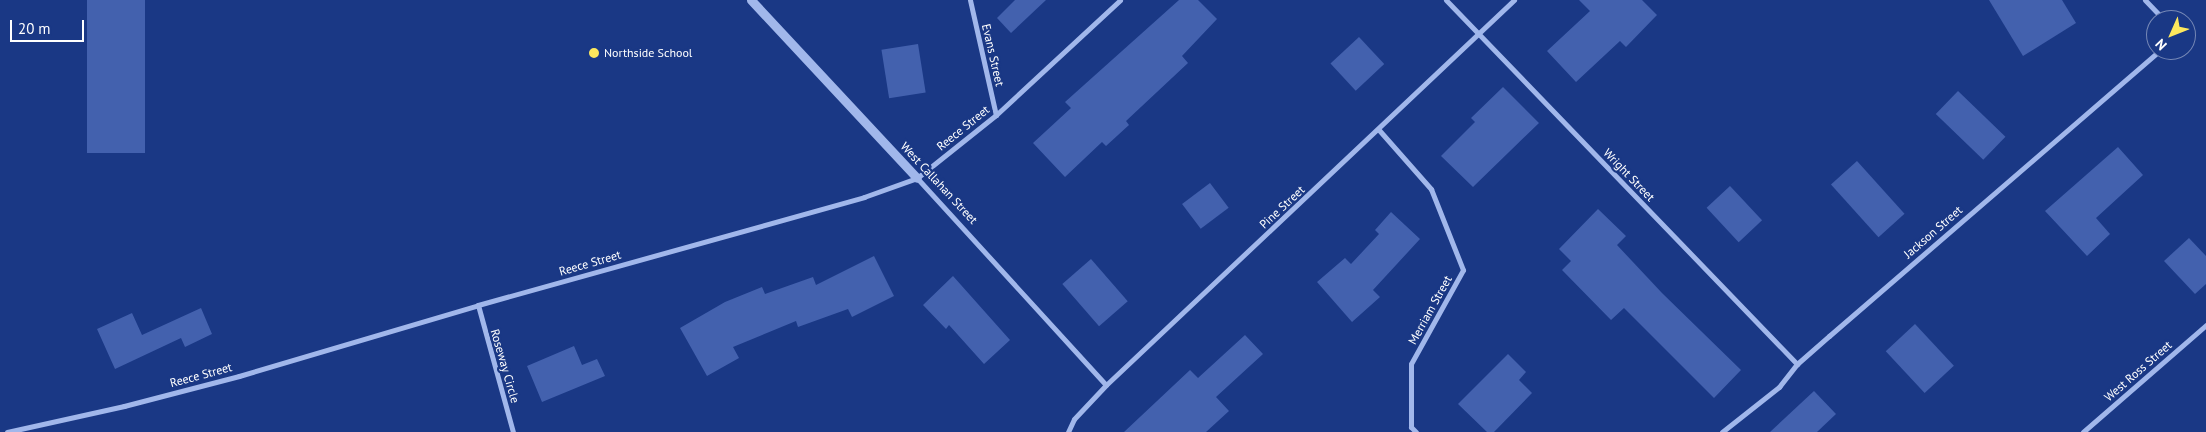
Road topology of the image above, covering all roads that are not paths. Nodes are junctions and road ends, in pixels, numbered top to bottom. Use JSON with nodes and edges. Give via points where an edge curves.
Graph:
{"nodes":[{"id":1,"x":751,"y":0,"type":"edge"},
{"id":2,"x":970,"y":0,"type":"edge"},
{"id":3,"x":1120,"y":0,"type":"edge"},
{"id":4,"x":1446,"y":0,"type":"edge"},
{"id":5,"x":1514,"y":0,"type":"edge"},
{"id":6,"x":2145,"y":0,"type":"edge"},
{"id":7,"x":2154,"y":10,"type":"edge"},
{"id":8,"x":1479,"y":33,"type":"junction"},
{"id":9,"x":2148,"y":60,"type":"edge"},
{"id":10,"x":996,"y":115,"type":"junction"},
{"id":11,"x":1378,"y":130,"type":"junction"},
{"id":12,"x":917,"y":178,"type":"junction"},
{"id":13,"x":478,"y":305,"type":"junction"},
{"id":14,"x":2206,"y":325,"type":"edge"},
{"id":15,"x":1797,"y":364,"type":"junction"},
{"id":16,"x":1106,"y":386,"type":"junction"},
{"id":17,"x":7,"y":432,"type":"edge"},
{"id":18,"x":513,"y":432,"type":"edge"},
{"id":19,"x":1068,"y":432,"type":"edge"},
{"id":20,"x":1416,"y":432,"type":"edge"},
{"id":21,"x":1722,"y":432,"type":"edge"},
{"id":22,"x":2083,"y":432,"type":"edge"}],
"edges":[{"from":1,"to":12,"type":"street","name":"West Callahan Street"},
{"from":2,"to":10,"type":"street","name":"Evans Street"},
{"from":3,"to":10,"type":"street","name":"Reece Street"},
{"from":4,"to":8,"type":"street","name":"Wright Street"},
{"from":5,"to":8,"type":"street","name":"Pine Street"},
{"from":6,"to":7,"type":"street"},
{"from":8,"to":11,"type":"street","name":"Pine Street"},
{"from":8,"to":15,"type":"street","name":"Wright Street"},
{"from":9,"to":15,"type":"street","name":"Jackson Street"},
{"from":10,"to":12,"type":"street","name":"Reece Street"},
{"from":11,"to":16,"type":"street","name":"Pine Street"},
{"from":11,"to":20,"type":"street","name":"Merriam Street","via":[[1431,189],[1463,270],[1411,364],[1411,426]]},
{"from":12,"to":13,"type":"street","name":"Reece Street","via":[[864,197]]},
{"from":12,"to":16,"type":"street","name":"West Callahan Street"},
{"from":13,"to":17,"type":"street","name":"Reece Street","via":[[239,376]]},
{"from":13,"to":18,"type":"street","name":"Roseway Circle"},
{"from":14,"to":22,"type":"street","name":"West Ross Street"},
{"from":15,"to":21,"type":"street","name":"Jackson Street","via":[[1779,387]]},
{"from":16,"to":19,"type":"street","name":"Pine Street","via":[[1074,419]]}]}
